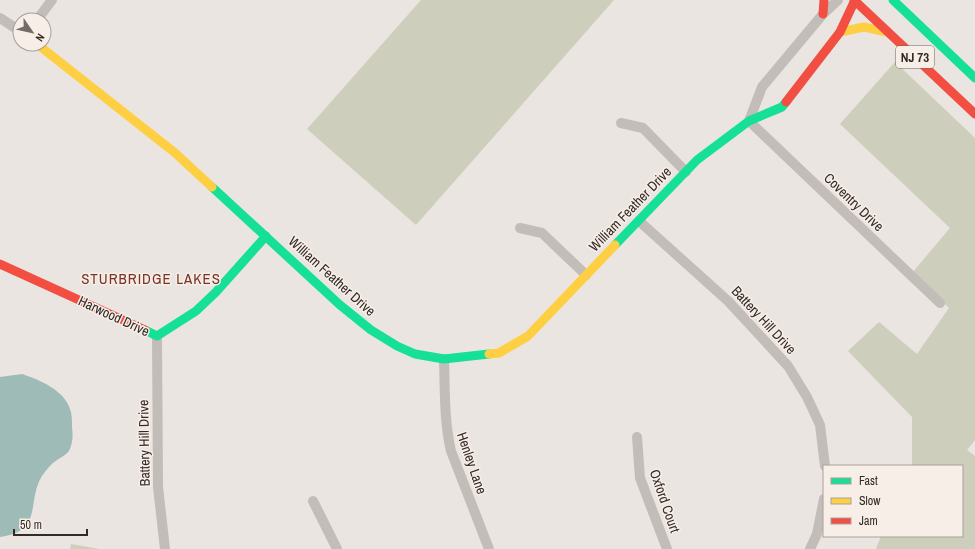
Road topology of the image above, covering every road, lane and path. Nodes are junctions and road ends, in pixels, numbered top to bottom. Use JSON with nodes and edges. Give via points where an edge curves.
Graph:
{"nodes":[{"id":1,"x":52,"y":0,"type":"edge"},
{"id":2,"x":824,"y":0,"type":"edge"},
{"id":3,"x":838,"y":0,"type":"edge"},
{"id":4,"x":854,"y":0,"type":"edge"},
{"id":5,"x":894,"y":0,"type":"edge"},
{"id":6,"x":42,"y":12,"type":"edge"},
{"id":7,"x":823,"y":14,"type":"junction"},
{"id":8,"x":0,"y":18,"type":"edge"},
{"id":9,"x":12,"y":26,"type":"edge"},
{"id":10,"x":840,"y":32,"type":"junction"},
{"id":11,"x":888,"y":32,"type":"junction"},
{"id":12,"x":47,"y":52,"type":"edge"},
{"id":13,"x":975,"y":78,"type":"edge"},
{"id":14,"x":975,"y":114,"type":"edge"},
{"id":15,"x":750,"y":121,"type":"junction"},
{"id":16,"x":621,"y":123,"type":"dead end"},
{"id":17,"x":686,"y":172,"type":"junction"},
{"id":18,"x":639,"y":221,"type":"junction"},
{"id":19,"x":520,"y":228,"type":"dead end"},
{"id":20,"x":266,"y":236,"type":"junction"},
{"id":21,"x":0,"y":264,"type":"edge"},
{"id":22,"x":586,"y":275,"type":"junction"},
{"id":23,"x":940,"y":303,"type":"dead end"},
{"id":24,"x":157,"y":336,"type":"junction"},
{"id":25,"x":444,"y":359,"type":"junction"},
{"id":26,"x":637,"y":437,"type":"dead end"},
{"id":27,"x":825,"y":465,"type":"edge"},
{"id":28,"x":313,"y":501,"type":"dead end"},
{"id":29,"x":823,"y":503,"type":"edge"},
{"id":30,"x":165,"y":549,"type":"edge"},
{"id":31,"x":337,"y":549,"type":"edge"},
{"id":32,"x":489,"y":549,"type":"edge"},
{"id":33,"x":667,"y":549,"type":"edge"},
{"id":34,"x":810,"y":549,"type":"edge"}],
"edges":[{"from":1,"to":6,"type":"street"},
{"from":2,"to":7,"type":"main road"},
{"from":3,"to":7,"type":"street"},
{"from":4,"to":10,"type":"main road","name":"William Feather Drive"},
{"from":4,"to":11,"type":"main road","number":"NJ 73"},
{"from":5,"to":13,"type":"main road","number":"NJ 73"},
{"from":7,"to":15,"type":"street","via":[[762,87]]},
{"from":8,"to":9,"type":"street"},
{"from":10,"to":11,"type":"main road","via":[[864,26]]},
{"from":10,"to":15,"type":"main road","name":"William Feather Drive","via":[[782,107]]},
{"from":11,"to":14,"type":"main road","number":"NJ 73"},
{"from":12,"to":20,"type":"main road","name":"William Feather Drive","via":[[174,152]]},
{"from":15,"to":17,"type":"main road","name":"William Feather Drive","via":[[697,160]]},
{"from":15,"to":23,"type":"street","name":"Coventry Drive"},
{"from":16,"to":17,"type":"street","via":[[643,128]]},
{"from":17,"to":18,"type":"main road","name":"William Feather Drive"},
{"from":18,"to":22,"type":"main road","name":"William Feather Drive"},
{"from":18,"to":27,"type":"street","name":"Battery Hill Drive","via":[[728,302],[788,366],[820,425]]},
{"from":19,"to":22,"type":"street","via":[[542,233]]},
{"from":20,"to":24,"type":"main road","name":"Harwood Drive","via":[[196,311]]},
{"from":20,"to":25,"type":"main road","name":"William Feather Drive","via":[[340,305],[371,330],[415,354]]},
{"from":21,"to":24,"type":"main road","name":"Harwood Drive"},
{"from":22,"to":25,"type":"main road","name":"William Feather Drive","via":[[528,336],[499,353]]},
{"from":24,"to":30,"type":"street","name":"Battery Hill Drive","via":[[158,487]]},
{"from":25,"to":32,"type":"street","name":"Henley Lane","via":[[445,411],[451,451]]},
{"from":26,"to":33,"type":"street","name":"Oxford Court","via":[[640,478]]},
{"from":28,"to":31,"type":"street"},
{"from":29,"to":34,"type":"street"}]}
